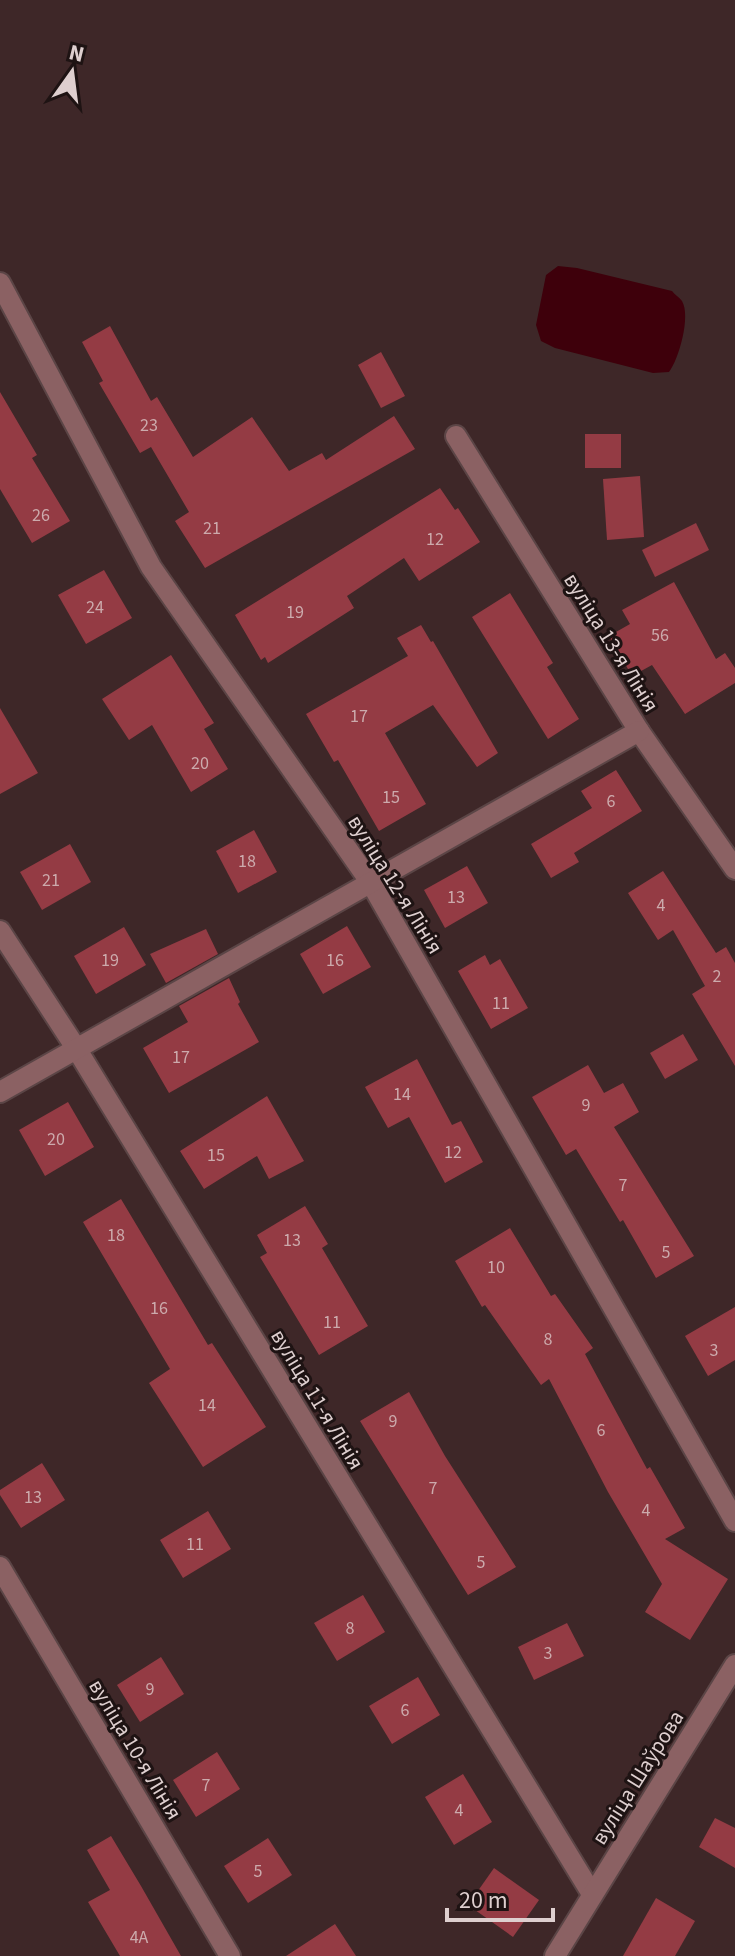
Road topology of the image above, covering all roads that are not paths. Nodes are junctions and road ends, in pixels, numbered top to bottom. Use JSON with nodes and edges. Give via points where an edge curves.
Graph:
{"nodes":[{"id":1,"x":0,"y":283,"type":"edge"},
{"id":2,"x":456,"y":436,"type":"dead end"},
{"id":3,"x":639,"y":731,"type":"junction"},
{"id":4,"x":735,"y":869,"type":"edge"},
{"id":5,"x":371,"y":883,"type":"junction"},
{"id":6,"x":0,"y":931,"type":"edge"},
{"id":7,"x":76,"y":1048,"type":"junction"},
{"id":8,"x":0,"y":1092,"type":"edge"},
{"id":9,"x":735,"y":1521,"type":"edge"},
{"id":10,"x":0,"y":1567,"type":"edge"},
{"id":11,"x":735,"y":1665,"type":"edge"},
{"id":12,"x":592,"y":1894,"type":"junction"},
{"id":13,"x":230,"y":1956,"type":"edge"},
{"id":14,"x":555,"y":1956,"type":"edge"}],
"edges":[{"from":1,"to":5,"type":"street","name":"вуліца 12-я Лінія","via":[[151,567]]},
{"from":2,"to":3,"type":"street","name":"вуліца 13-я Лінія"},
{"from":3,"to":4,"type":"street","name":"вуліца 13-я Лінія"},
{"from":3,"to":5,"type":"street"},
{"from":5,"to":7,"type":"street"},
{"from":5,"to":9,"type":"street","name":"вуліца 12-я Лінія"},
{"from":6,"to":7,"type":"street","name":"вуліца 11-я Лінія"},
{"from":7,"to":8,"type":"street"},
{"from":7,"to":12,"type":"street","name":"вуліца 11-я Лінія"},
{"from":10,"to":13,"type":"street","name":"вуліца 10-я Лінія"},
{"from":11,"to":12,"type":"street","name":"вуліца Шаўрова"},
{"from":12,"to":14,"type":"street","name":"вуліца Шаўрова"}]}
